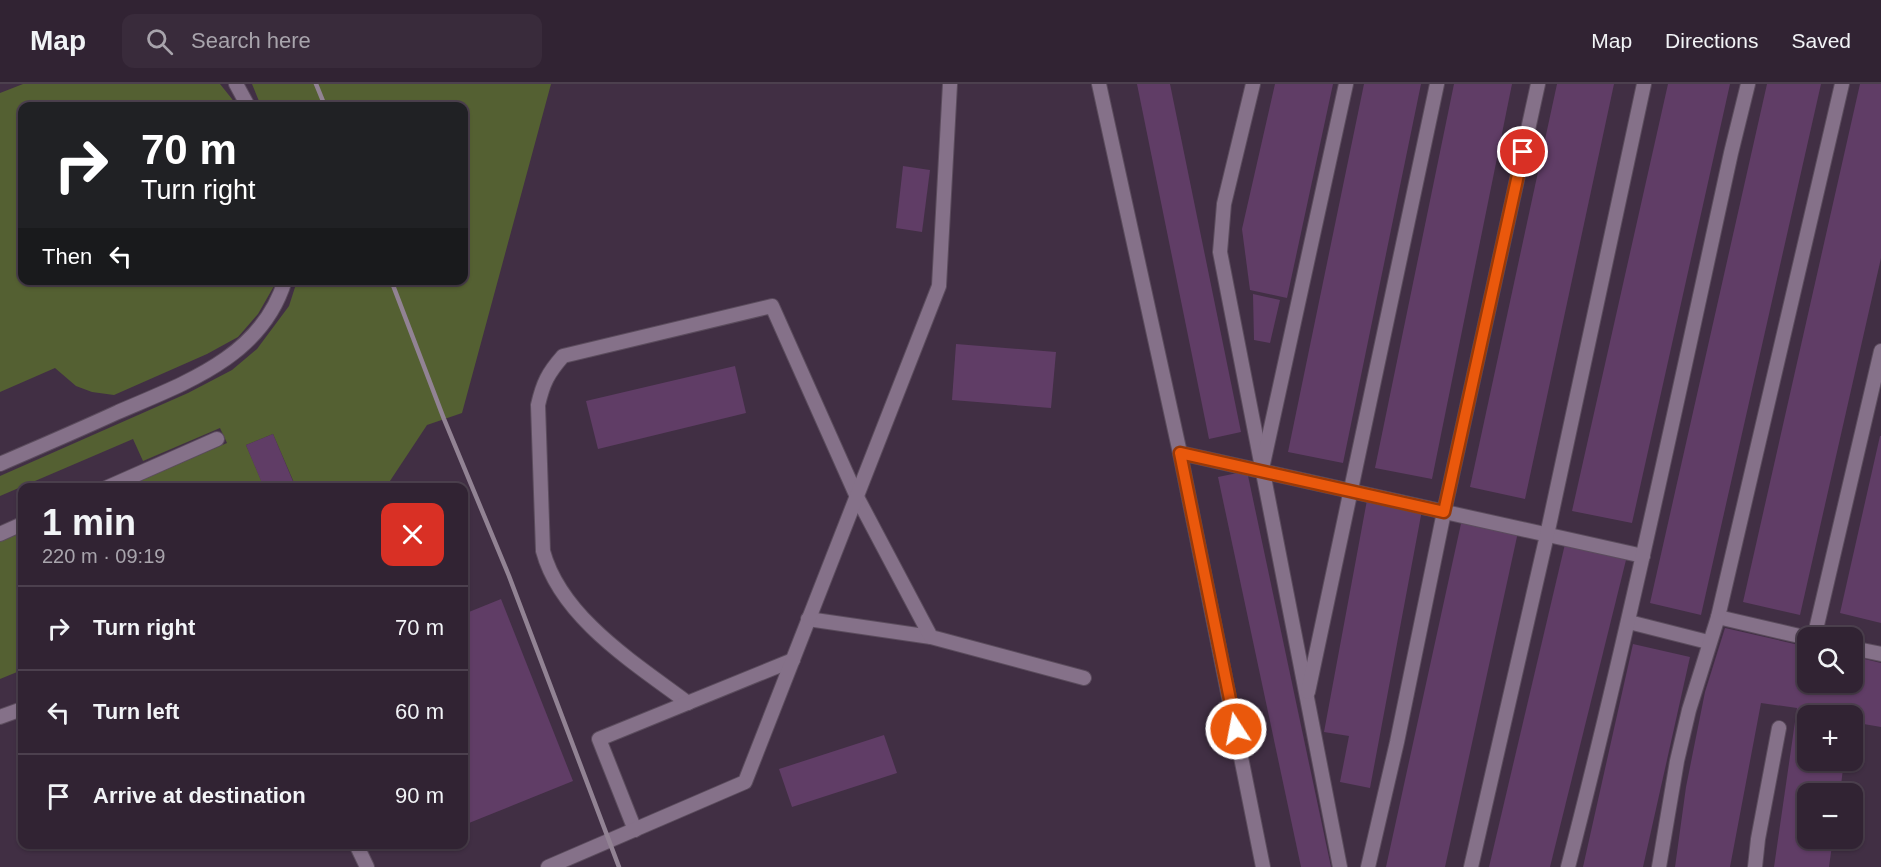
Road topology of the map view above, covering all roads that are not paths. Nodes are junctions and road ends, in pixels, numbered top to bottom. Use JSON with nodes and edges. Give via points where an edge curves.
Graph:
{"nodes":[{"id":1,"x":236,"y":84,"type":"edge"},
{"id":2,"x":950,"y":84,"type":"edge"},
{"id":3,"x":1099,"y":84,"type":"edge"},
{"id":4,"x":1253,"y":84,"type":"edge"},
{"id":5,"x":1346,"y":84,"type":"edge"},
{"id":6,"x":1437,"y":84,"type":"edge"},
{"id":7,"x":1538,"y":84,"type":"edge"},
{"id":8,"x":1644,"y":84,"type":"edge"},
{"id":9,"x":1748,"y":84,"type":"edge"},
{"id":10,"x":1842,"y":84,"type":"edge"},
{"id":11,"x":246,"y":102,"type":"edge"},
{"id":12,"x":283,"y":285,"type":"edge"},
{"id":13,"x":1881,"y":351,"type":"edge"},
{"id":14,"x":217,"y":439,"type":"dead end"},
{"id":15,"x":1180,"y":453,"type":"junction"},
{"id":16,"x":0,"y":464,"type":"edge"},
{"id":17,"x":1262,"y":472,"type":"junction"},
{"id":18,"x":117,"y":483,"type":"edge"},
{"id":19,"x":1351,"y":491,"type":"junction"},
{"id":20,"x":857,"y":497,"type":"junction"},
{"id":21,"x":1444,"y":512,"type":"junction"},
{"id":22,"x":18,"y":526,"type":"edge"},
{"id":23,"x":0,"y":534,"type":"edge"},
{"id":24,"x":1547,"y":535,"type":"junction"},
{"id":25,"x":1642,"y":556,"type":"junction"},
{"id":26,"x":1718,"y":617,"type":"junction"},
{"id":27,"x":808,"y":619,"type":"junction"},
{"id":28,"x":1629,"y":622,"type":"junction"},
{"id":29,"x":1817,"y":627,"type":"edge"},
{"id":30,"x":1797,"y":635,"type":"edge"},
{"id":31,"x":931,"y":637,"type":"junction"},
{"id":32,"x":1708,"y":642,"type":"junction"},
{"id":33,"x":1863,"y":650,"type":"edge"},
{"id":34,"x":1881,"y":654,"type":"edge"},
{"id":35,"x":793,"y":660,"type":"junction"},
{"id":36,"x":1084,"y":678,"type":"dead end"},
{"id":37,"x":1307,"y":700,"type":"junction"},
{"id":38,"x":688,"y":703,"type":"junction"},
{"id":39,"x":18,"y":710,"type":"edge"},
{"id":40,"x":0,"y":717,"type":"edge"},
{"id":41,"x":1779,"y":728,"type":"dead end"},
{"id":42,"x":635,"y":830,"type":"junction"},
{"id":43,"x":358,"y":849,"type":"edge"},
{"id":44,"x":367,"y":867,"type":"edge"},
{"id":45,"x":548,"y":867,"type":"edge"},
{"id":46,"x":1263,"y":867,"type":"edge"},
{"id":47,"x":1340,"y":867,"type":"edge"},
{"id":48,"x":1368,"y":867,"type":"edge"},
{"id":49,"x":1471,"y":867,"type":"edge"},
{"id":50,"x":1568,"y":867,"type":"edge"},
{"id":51,"x":1659,"y":867,"type":"edge"},
{"id":52,"x":1755,"y":867,"type":"edge"}],
"edges":[{"from":1,"to":11,"type":"lane"},
{"from":2,"to":20,"type":"lane","via":[[939,286]]},
{"from":3,"to":15,"type":"lane"},
{"from":4,"to":17,"type":"lane","via":[[1224,204],[1220,252]]},
{"from":5,"to":17,"type":"lane"},
{"from":6,"to":19,"type":"lane"},
{"from":7,"to":21,"type":"lane"},
{"from":8,"to":24,"type":"lane"},
{"from":9,"to":25,"type":"lane"},
{"from":10,"to":26,"type":"lane"},
{"from":12,"to":16,"type":"lane","via":[[277,304],[262,326],[220,363],[184,384]]},
{"from":13,"to":29,"type":"lane"},
{"from":14,"to":18,"type":"lane"},
{"from":15,"to":17,"type":"lane"},
{"from":15,"to":46,"type":"lane"},
{"from":17,"to":19,"type":"lane"},
{"from":17,"to":37,"type":"lane"},
{"from":19,"to":21,"type":"lane"},
{"from":19,"to":37,"type":"lane"},
{"from":20,"to":27,"type":"lane"},
{"from":20,"to":31,"type":"lane"},
{"from":20,"to":38,"type":"lane","via":[[772,306],[563,356],[549,372],[538,405],[543,551],[547,568],[581,616],[610,645]]},
{"from":21,"to":24,"type":"lane"},
{"from":21,"to":48,"type":"lane"},
{"from":22,"to":23,"type":"lane"},
{"from":24,"to":25,"type":"lane"},
{"from":24,"to":49,"type":"lane"},
{"from":25,"to":28,"type":"lane"},
{"from":26,"to":30,"type":"lane"},
{"from":26,"to":32,"type":"lane"},
{"from":27,"to":31,"type":"lane"},
{"from":27,"to":35,"type":"lane"},
{"from":28,"to":32,"type":"lane"},
{"from":28,"to":50,"type":"lane"},
{"from":31,"to":36,"type":"lane"},
{"from":32,"to":51,"type":"lane","via":[[1680,751]]},
{"from":33,"to":34,"type":"lane"},
{"from":35,"to":38,"type":"lane"},
{"from":35,"to":42,"type":"lane","via":[[746,783]]},
{"from":37,"to":47,"type":"lane"},
{"from":38,"to":42,"type":"lane","via":[[599,739]]},
{"from":39,"to":40,"type":"lane"},
{"from":41,"to":52,"type":"lane"},
{"from":42,"to":45,"type":"lane"},
{"from":43,"to":44,"type":"lane"}]}
